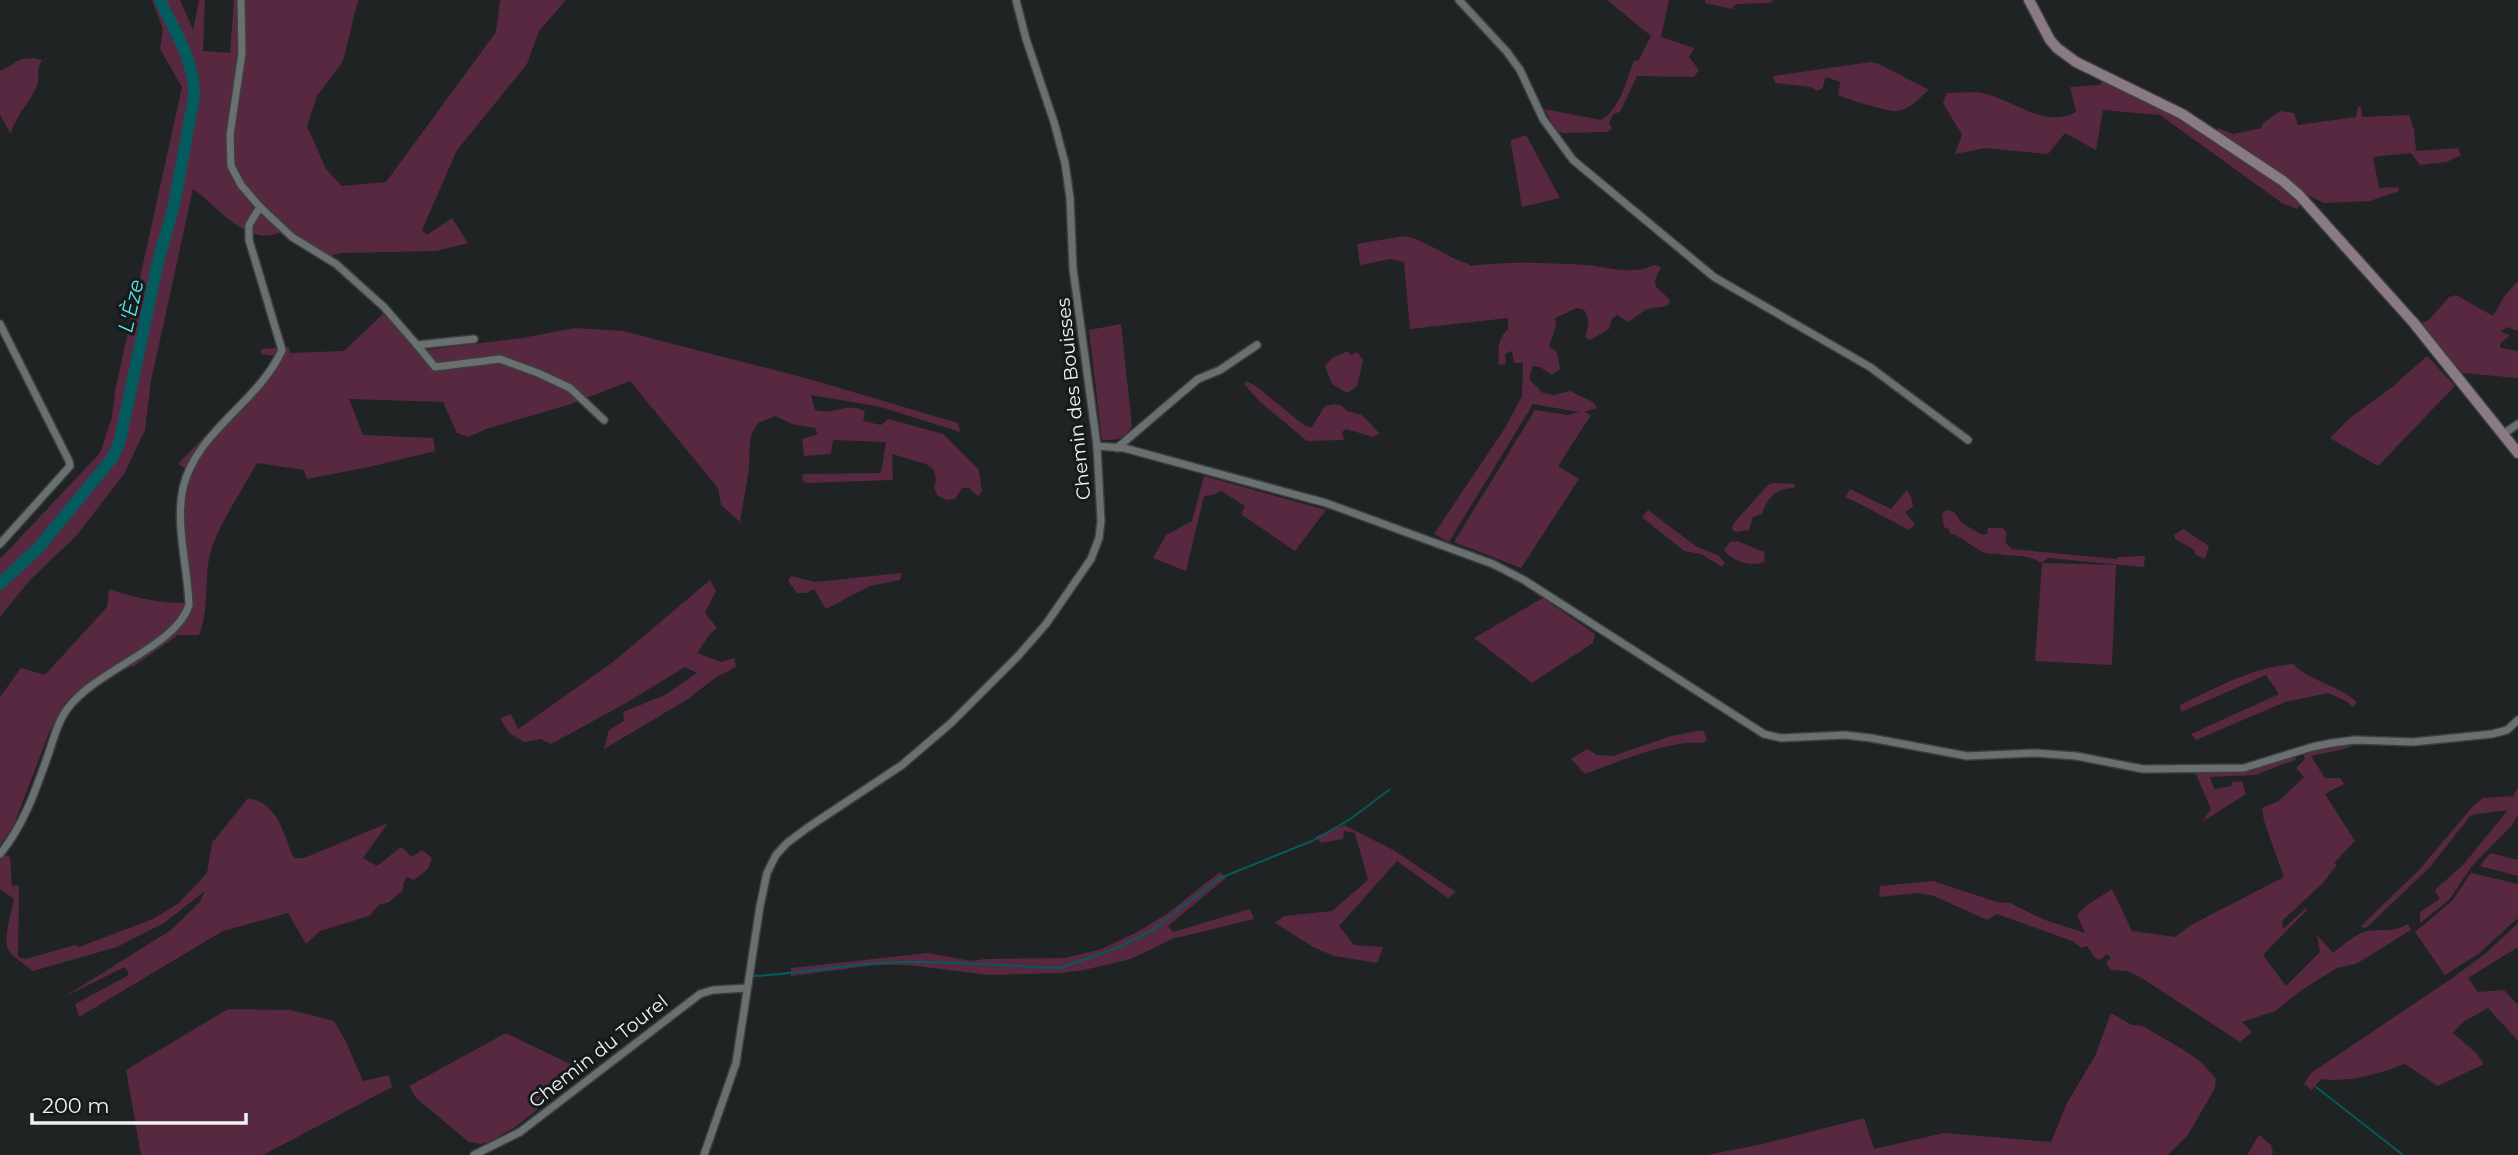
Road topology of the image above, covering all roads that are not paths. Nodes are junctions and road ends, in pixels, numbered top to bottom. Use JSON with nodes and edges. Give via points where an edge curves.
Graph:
{"nodes":[{"id":1,"x":241,"y":0,"type":"edge"},
{"id":2,"x":1016,"y":0,"type":"edge"},
{"id":3,"x":1459,"y":0,"type":"edge"},
{"id":4,"x":2029,"y":0,"type":"edge"},
{"id":5,"x":260,"y":207,"type":"junction"},
{"id":6,"x":0,"y":324,"type":"edge"},
{"id":7,"x":474,"y":340,"type":"dead end"},
{"id":8,"x":417,"y":345,"type":"junction"},
{"id":9,"x":1257,"y":345,"type":"dead end"},
{"id":10,"x":604,"y":420,"type":"dead end"},
{"id":11,"x":2518,"y":425,"type":"edge"},
{"id":12,"x":2503,"y":434,"type":"junction"},
{"id":13,"x":1968,"y":440,"type":"dead end"},
{"id":14,"x":1097,"y":446,"type":"junction"},
{"id":15,"x":1117,"y":448,"type":"junction"},
{"id":16,"x":2518,"y":453,"type":"edge"},
{"id":17,"x":0,"y":544,"type":"edge"},
{"id":18,"x":2518,"y":720,"type":"edge"},
{"id":19,"x":0,"y":854,"type":"edge"},
{"id":20,"x":747,"y":988,"type":"junction"},
{"id":21,"x":474,"y":1155,"type":"edge"},
{"id":22,"x":704,"y":1155,"type":"edge"}],
"edges":[{"from":1,"to":5,"type":"street","via":[[242,53],[230,135],[231,166]]},
{"from":2,"to":14,"type":"street","name":"Chemin des Bouisses","via":[[1065,163],[1073,269]]},
{"from":3,"to":13,"type":"street","via":[[1520,70],[1544,119],[1573,160],[1714,277],[1870,367]]},
{"from":4,"to":12,"type":"street","via":[[2050,40],[2076,62],[2182,114],[2283,181],[2313,208]]},
{"from":5,"to":8,"type":"street","via":[[292,237],[336,264],[384,307]]},
{"from":5,"to":19,"type":"street","via":[[249,225],[249,240],[282,350],[268,377],[203,447],[184,486],[186,617],[173,631],[100,678],[67,708],[35,794]]},
{"from":6,"to":17,"type":"street","via":[[70,463]]},
{"from":7,"to":8,"type":"street"},
{"from":8,"to":10,"type":"street","via":[[435,367],[500,359],[538,373],[570,388]]},
{"from":9,"to":15,"type":"street","via":[[1198,379]]},
{"from":11,"to":12,"type":"street"},
{"from":12,"to":16,"type":"street"},
{"from":14,"to":15,"type":"street"},
{"from":14,"to":20,"type":"street","name":"Chemin des Bouisses","via":[[1101,521],[1091,559],[1018,656],[923,748],[807,828],[776,855],[765,884]]},
{"from":15,"to":18,"type":"street","via":[[1326,503],[1493,564],[1766,734],[1781,738],[1871,738],[1967,756],[2076,756],[2143,769],[2244,768],[2333,743],[2413,742],[2492,734],[2507,730]]},
{"from":20,"to":21,"type":"street","name":"Chemin du Tourel","via":[[700,994],[520,1132]]},
{"from":20,"to":22,"type":"street","name":"Chemin des Bouisses","via":[[736,1063]]}]}
